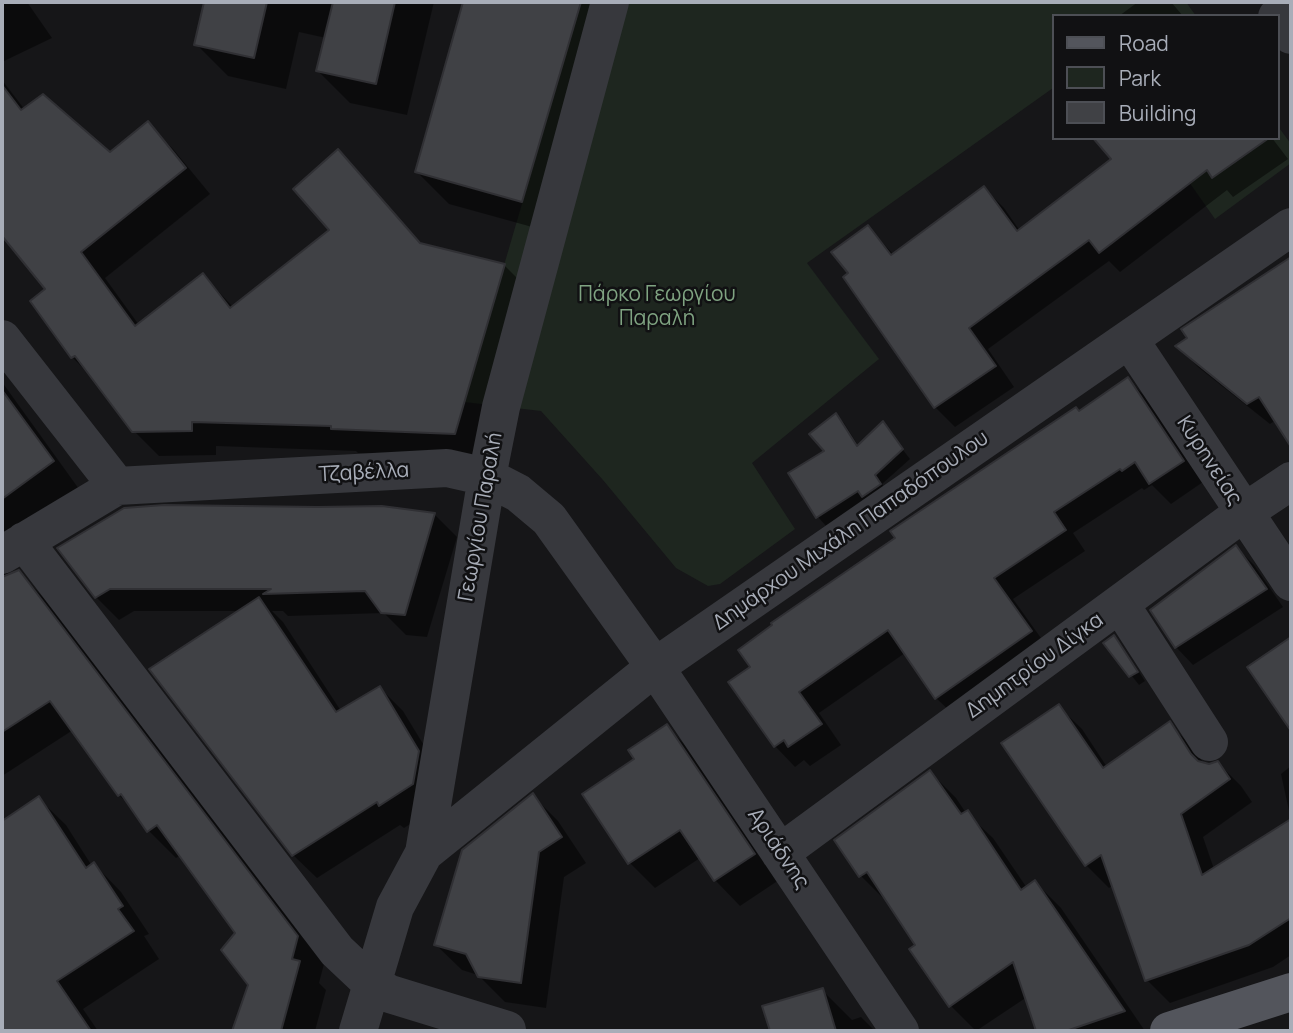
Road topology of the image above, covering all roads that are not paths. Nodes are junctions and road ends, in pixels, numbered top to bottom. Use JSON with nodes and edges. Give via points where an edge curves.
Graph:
{"nodes":[{"id":1,"x":610,"y":2,"type":"edge"},
{"id":2,"x":1279,"y":19,"type":"edge"},
{"id":3,"x":1291,"y":35,"type":"edge"},
{"id":4,"x":1291,"y":227,"type":"edge"},
{"id":5,"x":2,"y":338,"type":"edge"},
{"id":6,"x":1129,"y":340,"type":"junction"},
{"id":7,"x":486,"y":477,"type":"junction"},
{"id":8,"x":1291,"y":481,"type":"edge"},
{"id":9,"x":117,"y":486,"type":"junction"},
{"id":10,"x":1243,"y":513,"type":"junction"},
{"id":11,"x":13,"y":548,"type":"edge"},
{"id":12,"x":1291,"y":582,"type":"edge"},
{"id":13,"x":1120,"y":604,"type":"junction"},
{"id":14,"x":655,"y":667,"type":"junction"},
{"id":15,"x":1209,"y":742,"type":"dead end"},
{"id":16,"x":424,"y":853,"type":"junction"},
{"id":17,"x":780,"y":853,"type":"junction"},
{"id":18,"x":372,"y":984,"type":"junction"},
{"id":19,"x":1291,"y":992,"type":"edge"},
{"id":20,"x":507,"y":1030,"type":"edge"},
{"id":21,"x":358,"y":1031,"type":"edge"},
{"id":22,"x":900,"y":1031,"type":"edge"},
{"id":23,"x":1169,"y":1031,"type":"edge"}],
"edges":[{"from":1,"to":7,"type":"street","name":"Γεωργίου Παραλή"},
{"from":2,"to":3,"type":"street"},
{"from":4,"to":6,"type":"street","name":"Δημάρχου Μιχάλη Παπαδόπουλου"},
{"from":5,"to":9,"type":"street"},
{"from":6,"to":10,"type":"street","name":"Κυρηνείας"},
{"from":6,"to":14,"type":"street","name":"Δημάρχου Μιχάλη Παπαδόπουλου"},
{"from":7,"to":9,"type":"street","name":"Τζαβέλλα","via":[[447,468]]},
{"from":7,"to":14,"type":"street","name":"Τζαβέλλα","via":[[519,493],[549,519]]},
{"from":7,"to":16,"type":"street","name":"Γεωργίου Παραλή"},
{"from":8,"to":10,"type":"street","name":"Δημητρίου Δίγκα"},
{"from":9,"to":11,"type":"street","name":"Τζαβέλλα"},
{"from":10,"to":12,"type":"street","name":"Κυρηνείας"},
{"from":10,"to":13,"type":"street","name":"Δημητρίου Δίγκα"},
{"from":11,"to":18,"type":"street","via":[[337,951]]},
{"from":13,"to":15,"type":"street"},
{"from":13,"to":17,"type":"street","name":"Δημητρίου Δίγκα"},
{"from":14,"to":16,"type":"street","name":"Δημάρχου Μιχάλη Παπαδόπουλου"},
{"from":14,"to":17,"type":"street","name":"Αριάδνης"},
{"from":16,"to":18,"type":"street","name":"Γεωργίου Παραλή","via":[[395,907]]},
{"from":17,"to":22,"type":"street","name":"Αριάδνης"},
{"from":18,"to":20,"type":"street","via":[[390,994]]},
{"from":18,"to":21,"type":"street","name":"Γεωργίου Παραλή"},
{"from":19,"to":23,"type":"main road"}]}
